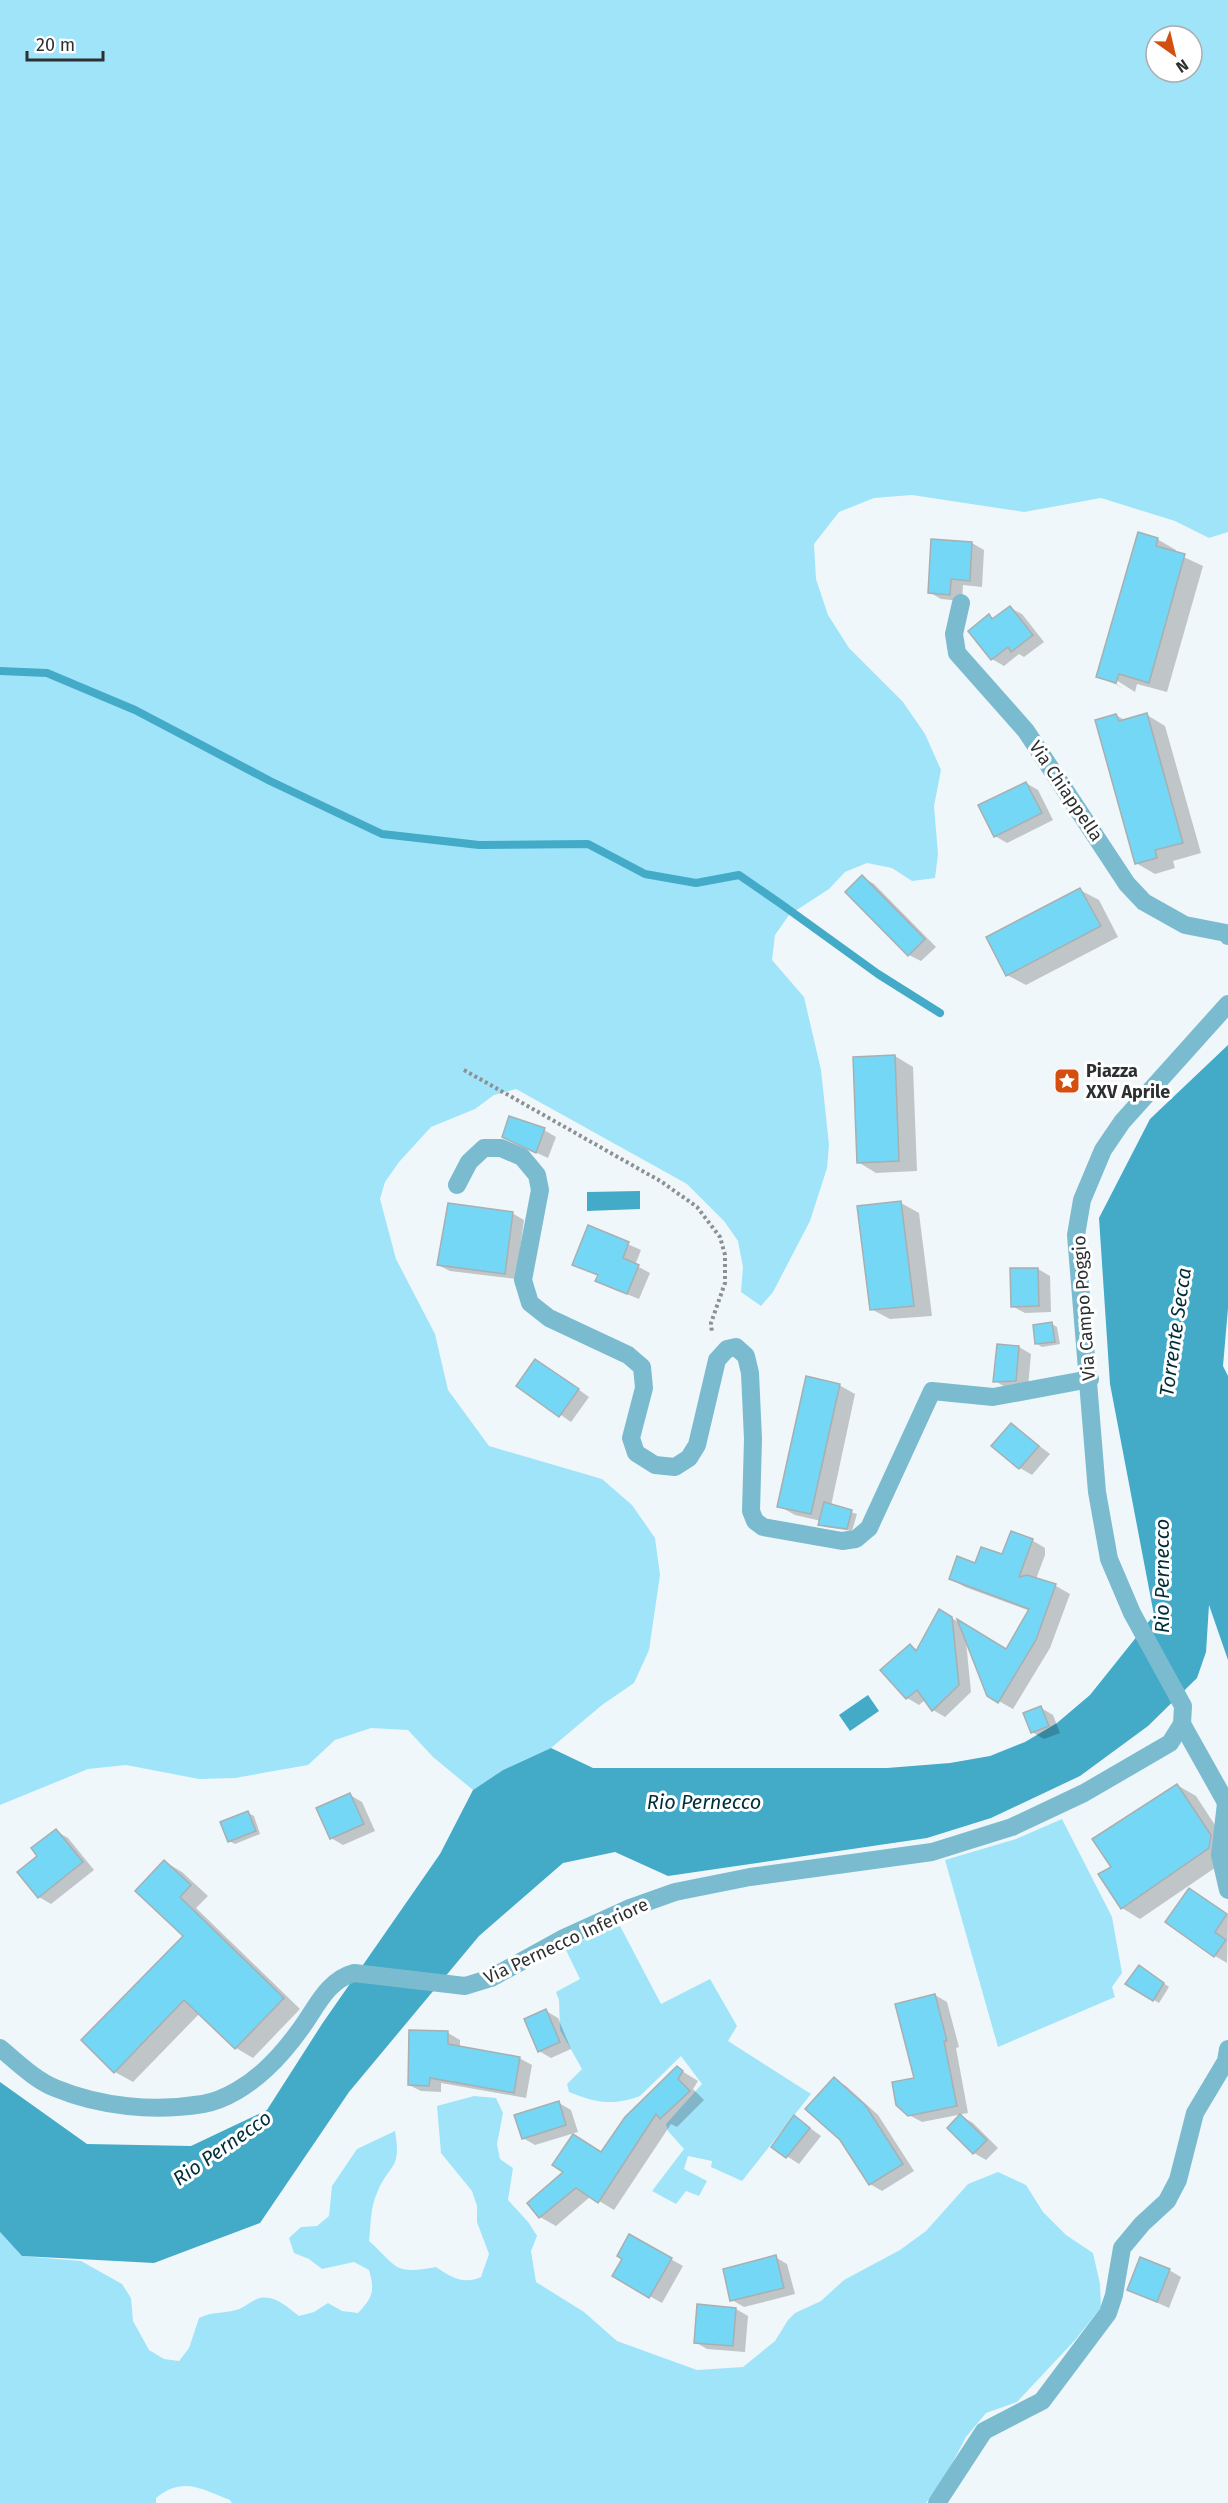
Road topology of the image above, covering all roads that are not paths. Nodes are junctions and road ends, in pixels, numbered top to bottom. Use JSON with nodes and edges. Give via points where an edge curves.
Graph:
{"nodes":[{"id":1,"x":961,"y":603,"type":"dead end"},
{"id":2,"x":1228,"y":936,"type":"edge"},
{"id":3,"x":1226,"y":1007,"type":"edge"},
{"id":4,"x":457,"y":1185,"type":"dead end"},
{"id":5,"x":1090,"y":1379,"type":"junction"},
{"id":6,"x":1183,"y":1715,"type":"junction"},
{"id":7,"x":1227,"y":1804,"type":"edge"},
{"id":8,"x":1228,"y":1890,"type":"edge"},
{"id":9,"x":0,"y":2048,"type":"edge"},
{"id":10,"x":1228,"y":2049,"type":"edge"},
{"id":11,"x":937,"y":2503,"type":"edge"}],
"edges":[{"from":1,"to":2,"type":"street","name":"Via Chiappella","via":[[954,634],[957,653],[1026,730],[1127,884],[1144,902],[1185,926]]},
{"from":3,"to":5,"type":"street","name":"Via Campo Poggio","via":[[1122,1122],[1103,1150],[1082,1200],[1076,1235]]},
{"from":4,"to":5,"type":"street","via":[[469,1162],[484,1148],[501,1148],[522,1157],[537,1175],[540,1190],[523,1280],[525,1291],[530,1303],[549,1318],[628,1355],[642,1367],[644,1388],[631,1438],[636,1453],[655,1465],[675,1467],[689,1458],[697,1446],[717,1360],[727,1349],[736,1347],[746,1356],[753,1439],[751,1511],[763,1527],[842,1541],[856,1539],[868,1528],[932,1391],[993,1397]]},
{"from":5,"to":6,"type":"street","name":"Via Campo Poggio","via":[[1097,1492],[1109,1559]]},
{"from":6,"to":7,"type":"street","name":"Via Campo Poggio"},
{"from":6,"to":9,"type":"street","name":"Via Pernecco Inferiore","via":[[1170,1743],[1084,1793],[1012,1827],[932,1852],[750,1877],[675,1892],[630,1908],[491,1978],[465,1986],[354,1972],[342,1976],[331,1984],[301,2029],[266,2069],[238,2090],[204,2104],[106,2104],[54,2088]]},
{"from":7,"to":8,"type":"street","via":[[1220,1856]]},
{"from":10,"to":11,"type":"street","via":[[1226,2061],[1195,2113],[1178,2180],[1167,2201],[1122,2248],[1108,2313],[1042,2401],[984,2431]]}]}
